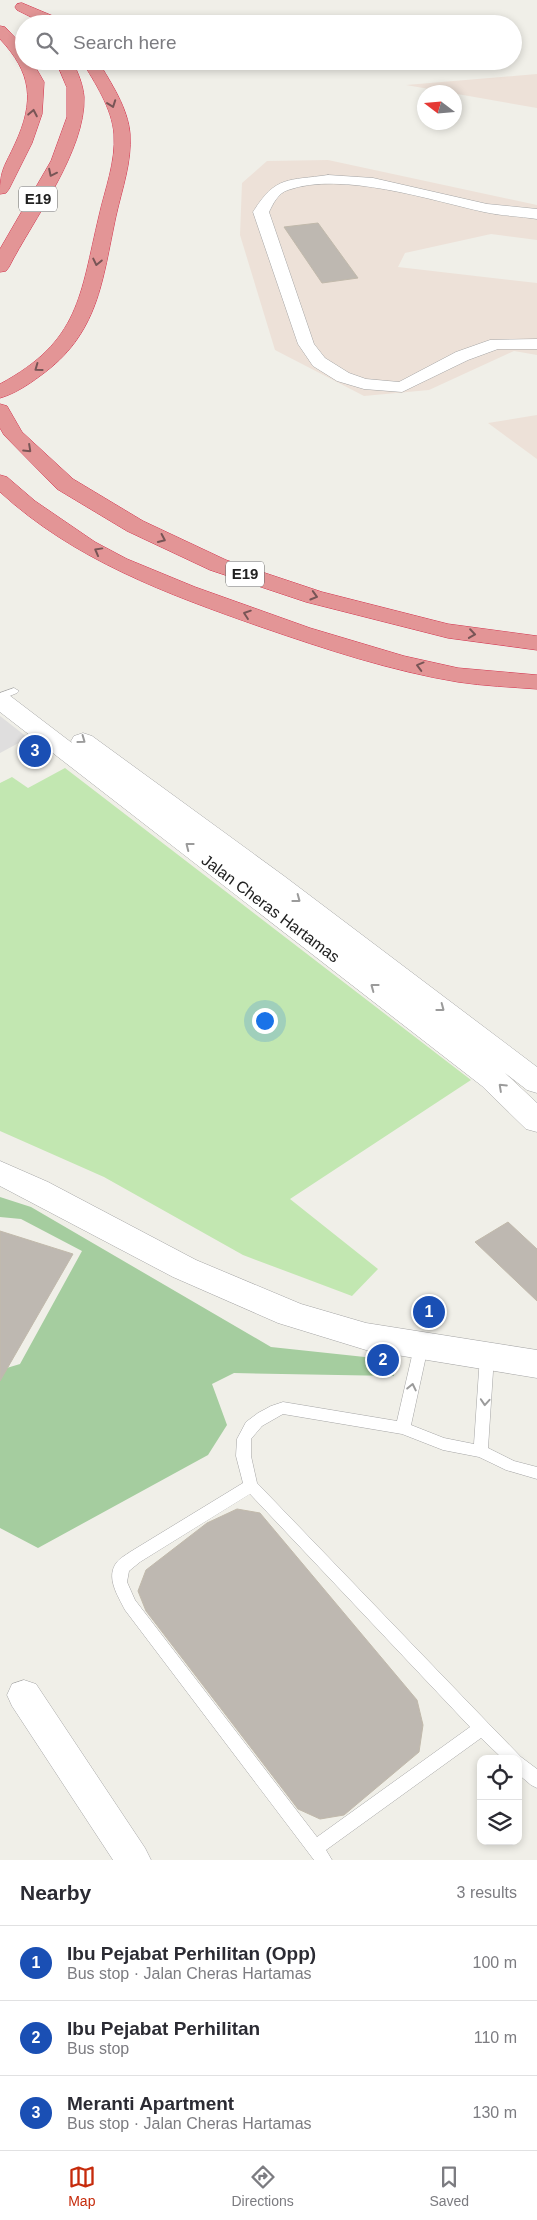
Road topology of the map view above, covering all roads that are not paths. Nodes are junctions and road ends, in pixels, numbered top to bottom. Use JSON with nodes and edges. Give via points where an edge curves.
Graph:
{"nodes":[{"id":1,"x":18,"y":3,"type":"edge"},
{"id":2,"x":28,"y":15,"type":"edge"},
{"id":3,"x":40,"y":15,"type":"edge"},
{"id":4,"x":0,"y":30,"type":"edge"},
{"id":5,"x":15,"y":46,"type":"edge"},
{"id":6,"x":29,"y":70,"type":"edge"},
{"id":7,"x":67,"y":70,"type":"edge"},
{"id":8,"x":96,"y":70,"type":"edge"},
{"id":9,"x":0,"y":189,"type":"edge"},
{"id":10,"x":537,"y":214,"type":"edge"},
{"id":11,"x":0,"y":267,"type":"edge"},
{"id":12,"x":537,"y":344,"type":"edge"},
{"id":13,"x":0,"y":392,"type":"edge"},
{"id":14,"x":0,"y":410,"type":"edge"},
{"id":15,"x":0,"y":481,"type":"edge"},
{"id":16,"x":537,"y":643,"type":"edge"},
{"id":17,"x":537,"y":682,"type":"edge"},
{"id":18,"x":4,"y":692,"type":"edge"},
{"id":19,"x":264,"y":888,"type":"junction"},
{"id":20,"x":537,"y":1082,"type":"edge"},
{"id":21,"x":537,"y":1121,"type":"edge"},
{"id":22,"x":0,"y":1173,"type":"edge"},
{"id":23,"x":420,"y":1346,"type":"junction"},
{"id":24,"x":537,"y":1347,"type":"edge"},
{"id":25,"x":488,"y":1354,"type":"junction"},
{"id":26,"x":537,"y":1364,"type":"edge"},
{"id":27,"x":403,"y":1428,"type":"junction"},
{"id":28,"x":482,"y":1451,"type":"junction"},
{"id":29,"x":537,"y":1474,"type":"edge"},
{"id":30,"x":251,"y":1486,"type":"junction"},
{"id":31,"x":24,"y":1695,"type":"dead end"},
{"id":32,"x":482,"y":1728,"type":"junction"},
{"id":33,"x":510,"y":1755,"type":"edge"},
{"id":34,"x":522,"y":1766,"type":"edge"},
{"id":35,"x":537,"y":1780,"type":"edge"},
{"id":36,"x":320,"y":1854,"type":"edge"},
{"id":37,"x":132,"y":1860,"type":"edge"}],
"edges":[{"from":1,"to":2,"type":"highway"},
{"from":1,"to":3,"type":"highway"},
{"from":4,"to":5,"type":"highway","number":"E19"},
{"from":9,"to":6,"type":"highway","number":"E19","one_way":true,"via":[[34,114],[36,82]]},
{"from":7,"to":11,"type":"highway","number":"E19","one_way":true,"via":[[76,98],[72,129],[50,177]]},
{"from":8,"to":13,"type":"highway","one_way":true,"via":[[105,85],[122,132],[120,172],[84,316],[52,358]]},
{"from":10,"to":12,"type":"street","via":[[487,208],[373,182],[328,179],[283,186],[271,195],[261,212],[306,344],[320,362],[342,377],[364,384],[402,387],[462,356],[496,344]]},
{"from":14,"to":16,"type":"highway","number":"E19","one_way":true,"via":[[14,435],[66,484],[135,526],[218,565],[314,597],[448,631]]},
{"from":17,"to":15,"type":"highway","number":"E19","one_way":true,"via":[[448,673],[328,642],[156,581],[66,534],[12,494]]},
{"from":18,"to":19,"type":"street","name":"Jalan Cheras Hartamas"},
{"from":19,"to":20,"type":"street","name":"Jalan Cheras Hartamas","one_way":true},
{"from":21,"to":19,"type":"street","name":"Jalan Cheras Hartamas","one_way":true,"via":[[492,1078]]},
{"from":22,"to":23,"type":"street","via":[[42,1191],[146,1249],[251,1298],[311,1321],[367,1337]]},
{"from":23,"to":25,"type":"street"},
{"from":27,"to":23,"type":"lane","one_way":true},
{"from":24,"to":25,"type":"street"},
{"from":25,"to":26,"type":"street"},
{"from":25,"to":28,"type":"lane","one_way":true},
{"from":27,"to":28,"type":"lane","via":[[443,1444]]},
{"from":27,"to":30,"type":"lane","via":[[283,1408],[264,1414],[248,1431],[243,1447]]},
{"from":28,"to":29,"type":"lane","via":[[511,1466]]},
{"from":30,"to":32,"type":"lane"},
{"from":30,"to":36,"type":"lane","via":[[135,1557],[122,1567],[119,1582],[130,1605]]},
{"from":31,"to":37,"type":"street"},
{"from":32,"to":33,"type":"lane"},
{"from":32,"to":36,"type":"lane"},
{"from":34,"to":35,"type":"lane"}]}
